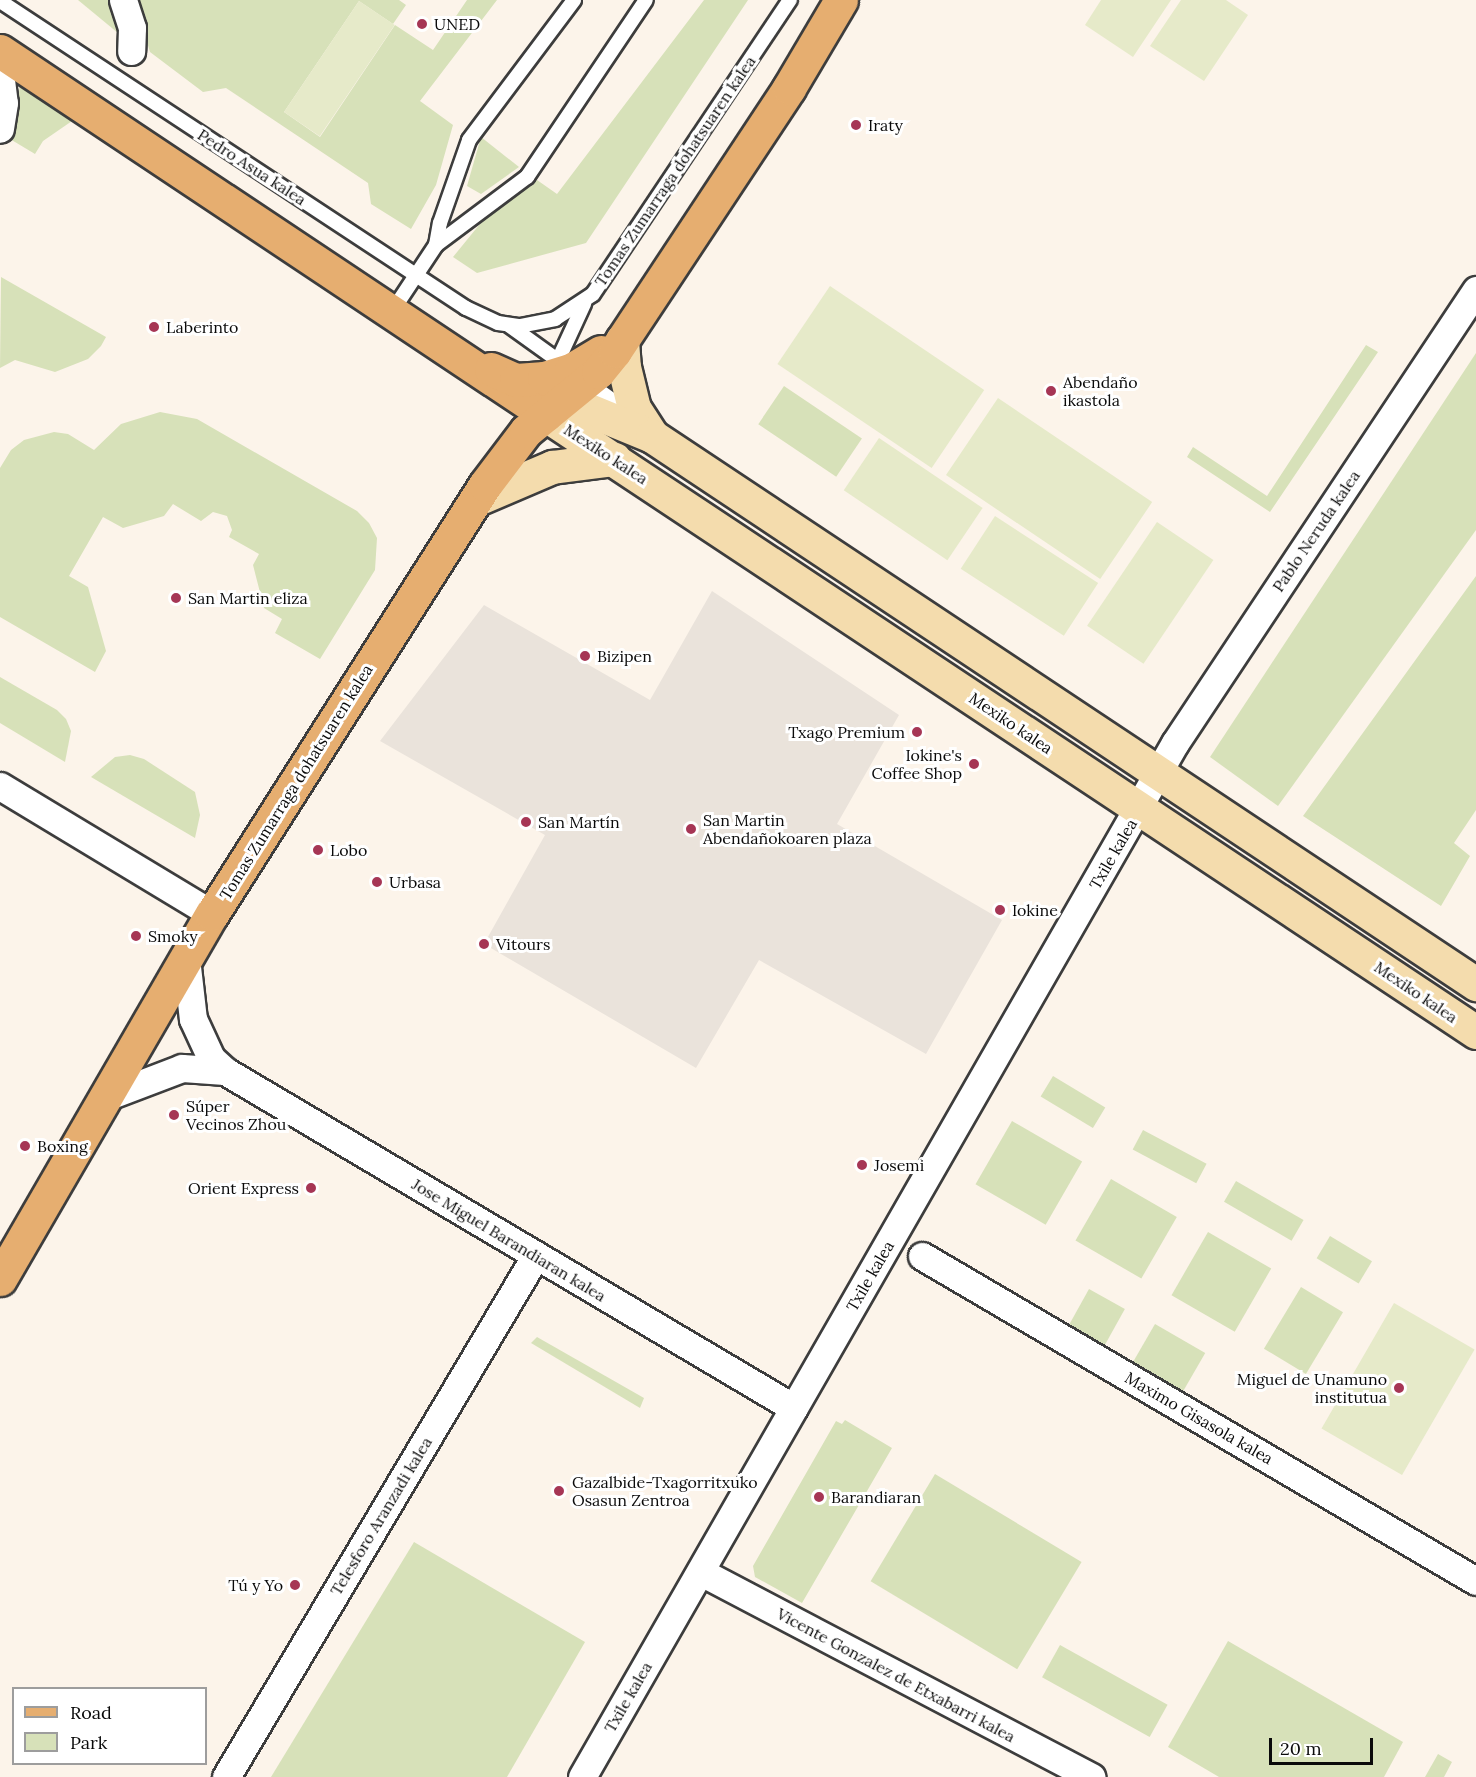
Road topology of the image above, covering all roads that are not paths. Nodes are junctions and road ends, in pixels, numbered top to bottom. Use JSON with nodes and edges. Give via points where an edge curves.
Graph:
{"nodes":[{"id":1,"x":123,"y":0,"type":"edge"},
{"id":2,"x":574,"y":0,"type":"edge"},
{"id":3,"x":646,"y":0,"type":"edge"},
{"id":4,"x":790,"y":0,"type":"edge"},
{"id":5,"x":841,"y":0,"type":"edge"},
{"id":6,"x":0,"y":1,"type":"edge"},
{"id":7,"x":0,"y":51,"type":"edge"},
{"id":8,"x":131,"y":51,"type":"dead end"},
{"id":9,"x":0,"y":72,"type":"edge"},
{"id":10,"x":0,"y":129,"type":"edge"},
{"id":11,"x":436,"y":245,"type":"junction"},
{"id":12,"x":417,"y":275,"type":"junction"},
{"id":13,"x":1476,"y":290,"type":"edge"},
{"id":14,"x":584,"y":303,"type":"junction"},
{"id":15,"x":391,"y":313,"type":"junction"},
{"id":16,"x":508,"y":325,"type":"junction"},
{"id":17,"x":629,"y":329,"type":"junction"},
{"id":18,"x":550,"y":391,"type":"junction"},
{"id":19,"x":647,"y":429,"type":"junction"},
{"id":20,"x":614,"y":459,"type":"junction"},
{"id":21,"x":477,"y":499,"type":"junction"},
{"id":22,"x":1158,"y":774,"type":"junction"},
{"id":23,"x":0,"y":786,"type":"edge"},
{"id":24,"x":1139,"y":808,"type":"junction"},
{"id":25,"x":212,"y":914,"type":"junction"},
{"id":26,"x":186,"y":958,"type":"junction"},
{"id":27,"x":1476,"y":984,"type":"edge"},
{"id":28,"x":1476,"y":1032,"type":"edge"},
{"id":29,"x":225,"y":1071,"type":"junction"},
{"id":30,"x":106,"y":1097,"type":"junction"},
{"id":31,"x":8,"y":1252,"type":"edge"},
{"id":32,"x":536,"y":1255,"type":"junction"},
{"id":33,"x":922,"y":1256,"type":"dead end"},
{"id":34,"x":0,"y":1279,"type":"edge"},
{"id":35,"x":794,"y":1408,"type":"junction"},
{"id":36,"x":701,"y":1572,"type":"junction"},
{"id":37,"x":1476,"y":1581,"type":"edge"},
{"id":38,"x":226,"y":1777,"type":"edge"},
{"id":39,"x":582,"y":1777,"type":"edge"},
{"id":40,"x":1091,"y":1777,"type":"edge"}],
"edges":[{"from":1,"to":8,"type":"street","via":[[132,28]]},
{"from":2,"to":11,"type":"lane","via":[[468,140]]},
{"from":3,"to":11,"type":"lane","via":[[527,177]]},
{"from":4,"to":14,"type":"lane","name":"Tomas Zumarraga dohatsuaren kalea","via":[[603,281]]},
{"from":5,"to":17,"type":"main road","name":"Tomas Zumarraga dohatsuaren kalea","via":[[789,88]]},
{"from":6,"to":12,"type":"lane","name":"Pedro Asua kalea"},
{"from":7,"to":15,"type":"main road"},
{"from":9,"to":10,"type":"street","via":[[4,103]]},
{"from":11,"to":12,"type":"lane"},
{"from":12,"to":15,"type":"lane"},
{"from":12,"to":16,"type":"lane","name":"Pedro Asua kalea","via":[[483,317]]},
{"from":13,"to":22,"type":"street","name":"Pablo Neruda kalea"},
{"from":14,"to":16,"type":"lane","name":"Tomas Zumarraga dohatsuaren kalea","via":[[541,324]]},
{"from":14,"to":18,"type":"lane"},
{"from":15,"to":18,"type":"main road","via":[[451,352]]},
{"from":16,"to":18,"type":"lane"},
{"from":17,"to":18,"type":"main road","name":"Tomas Zumarraga dohatsuaren kalea"},
{"from":17,"to":19,"type":"main road","via":[[628,388]]},
{"from":18,"to":19,"type":"main road","name":"Mexiko kalea"},
{"from":18,"to":20,"type":"main road","name":"Mexiko kalea"},
{"from":18,"to":21,"type":"main road","name":"Tomas Zumarraga dohatsuaren kalea"},
{"from":19,"to":22,"type":"main road","name":"Mexiko kalea"},
{"from":20,"to":21,"type":"main road","via":[[552,467]]},
{"from":20,"to":24,"type":"main road","name":"Mexiko kalea"},
{"from":21,"to":25,"type":"main road","name":"Tomas Zumarraga dohatsuaren kalea"},
{"from":22,"to":24,"type":"street","name":"Txile kalea"},
{"from":22,"to":27,"type":"main road","name":"Mexiko kalea"},
{"from":23,"to":25,"type":"street"},
{"from":24,"to":28,"type":"main road","name":"Mexiko kalea"},
{"from":24,"to":35,"type":"street","name":"Txile kalea"},
{"from":25,"to":26,"type":"main road","name":"Tomas Zumarraga dohatsuaren kalea"},
{"from":26,"to":29,"type":"street","name":"Jose Miguel Barandiaran kalea","via":[[193,1019],[211,1058]]},
{"from":26,"to":30,"type":"main road","name":"Tomas Zumarraga dohatsuaren kalea"},
{"from":29,"to":30,"type":"street","name":"Jose Miguel Barandiaran kalea","via":[[182,1068]]},
{"from":29,"to":32,"type":"street","name":"Jose Miguel Barandiaran kalea"},
{"from":30,"to":31,"type":"main road","name":"Tomas Zumarraga dohatsuaren kalea"},
{"from":31,"to":34,"type":"main road","name":"Tomas Zumarraga dohatsuaren kalea"},
{"from":32,"to":35,"type":"street","name":"Jose Miguel Barandiaran kalea"},
{"from":32,"to":38,"type":"street","name":"Telesforo Aranzadi kalea"},
{"from":33,"to":37,"type":"street","name":"Maximo Gisasola kalea"},
{"from":35,"to":36,"type":"street","name":"Txile kalea"},
{"from":36,"to":39,"type":"street","name":"Txile kalea"},
{"from":36,"to":40,"type":"street","name":"Vicente Gonzalez de Etxabarri kalea"}]}
